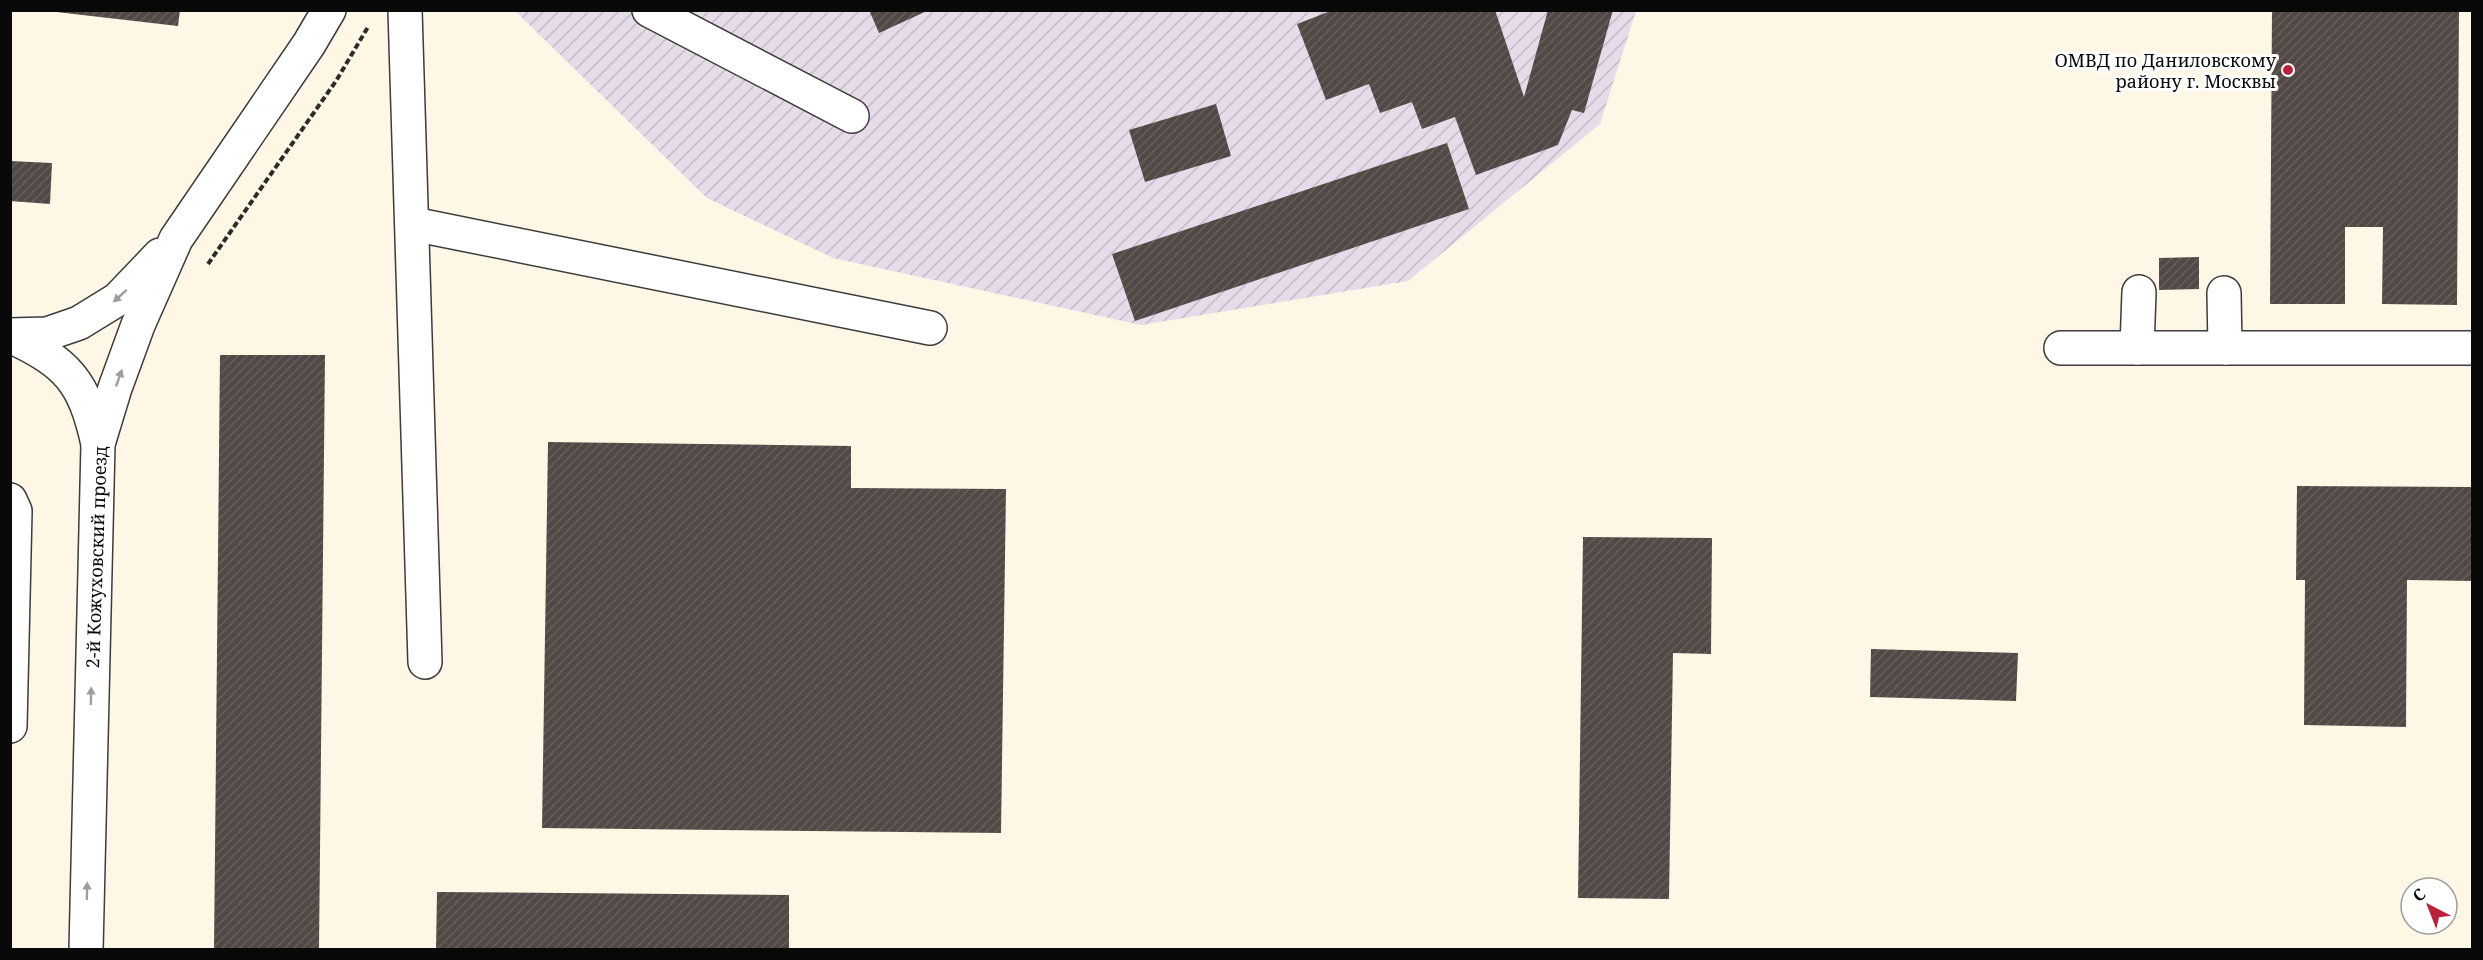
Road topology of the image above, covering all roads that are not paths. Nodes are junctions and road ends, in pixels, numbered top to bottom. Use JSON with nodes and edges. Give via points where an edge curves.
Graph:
{"nodes":[{"id":1,"x":329,"y":10,"type":"edge"},
{"id":2,"x":405,"y":10,"type":"edge"},
{"id":3,"x":649,"y":10,"type":"edge"},
{"id":4,"x":852,"y":116,"type":"dead end"},
{"id":5,"x":412,"y":224,"type":"junction"},
{"id":6,"x":176,"y":239,"type":"junction"},
{"id":7,"x":2139,"y":292,"type":"dead end"},
{"id":8,"x":2224,"y":293,"type":"dead end"},
{"id":9,"x":930,"y":328,"type":"dead end"},
{"id":10,"x":10,"y":335,"type":"edge"},
{"id":11,"x":2061,"y":348,"type":"dead end"},
{"id":12,"x":2137,"y":348,"type":"junction"},
{"id":13,"x":2225,"y":348,"type":"junction"},
{"id":14,"x":2472,"y":348,"type":"edge"},
{"id":15,"x":98,"y":444,"type":"junction"},
{"id":16,"x":10,"y":500,"type":"edge"},
{"id":17,"x":425,"y":662,"type":"dead end"},
{"id":18,"x":10,"y":726,"type":"edge"},
{"id":19,"x":86,"y":950,"type":"edge"}],
"edges":[{"from":1,"to":6,"type":"street","name":"2-й Кожуховский проезд"},
{"from":2,"to":5,"type":"street"},
{"from":3,"to":4,"type":"street"},
{"from":5,"to":9,"type":"street"},
{"from":5,"to":17,"type":"street"},
{"from":6,"to":10,"type":"street","one_way":true,"via":[[118,299],[79,323],[47,334]]},
{"from":15,"to":6,"type":"street","name":"2-й Кожуховский проезд","one_way":true,"via":[[138,325]]},
{"from":7,"to":12,"type":"street"},
{"from":8,"to":13,"type":"street"},
{"from":10,"to":15,"type":"street","via":[[44,352],[79,387],[91,413]]},
{"from":11,"to":12,"type":"street"},
{"from":12,"to":13,"type":"street"},
{"from":13,"to":14,"type":"street"},
{"from":19,"to":15,"type":"street","name":"2-й Кожуховский проезд","one_way":true},
{"from":16,"to":18,"type":"street","via":[[15,512]]}]}
